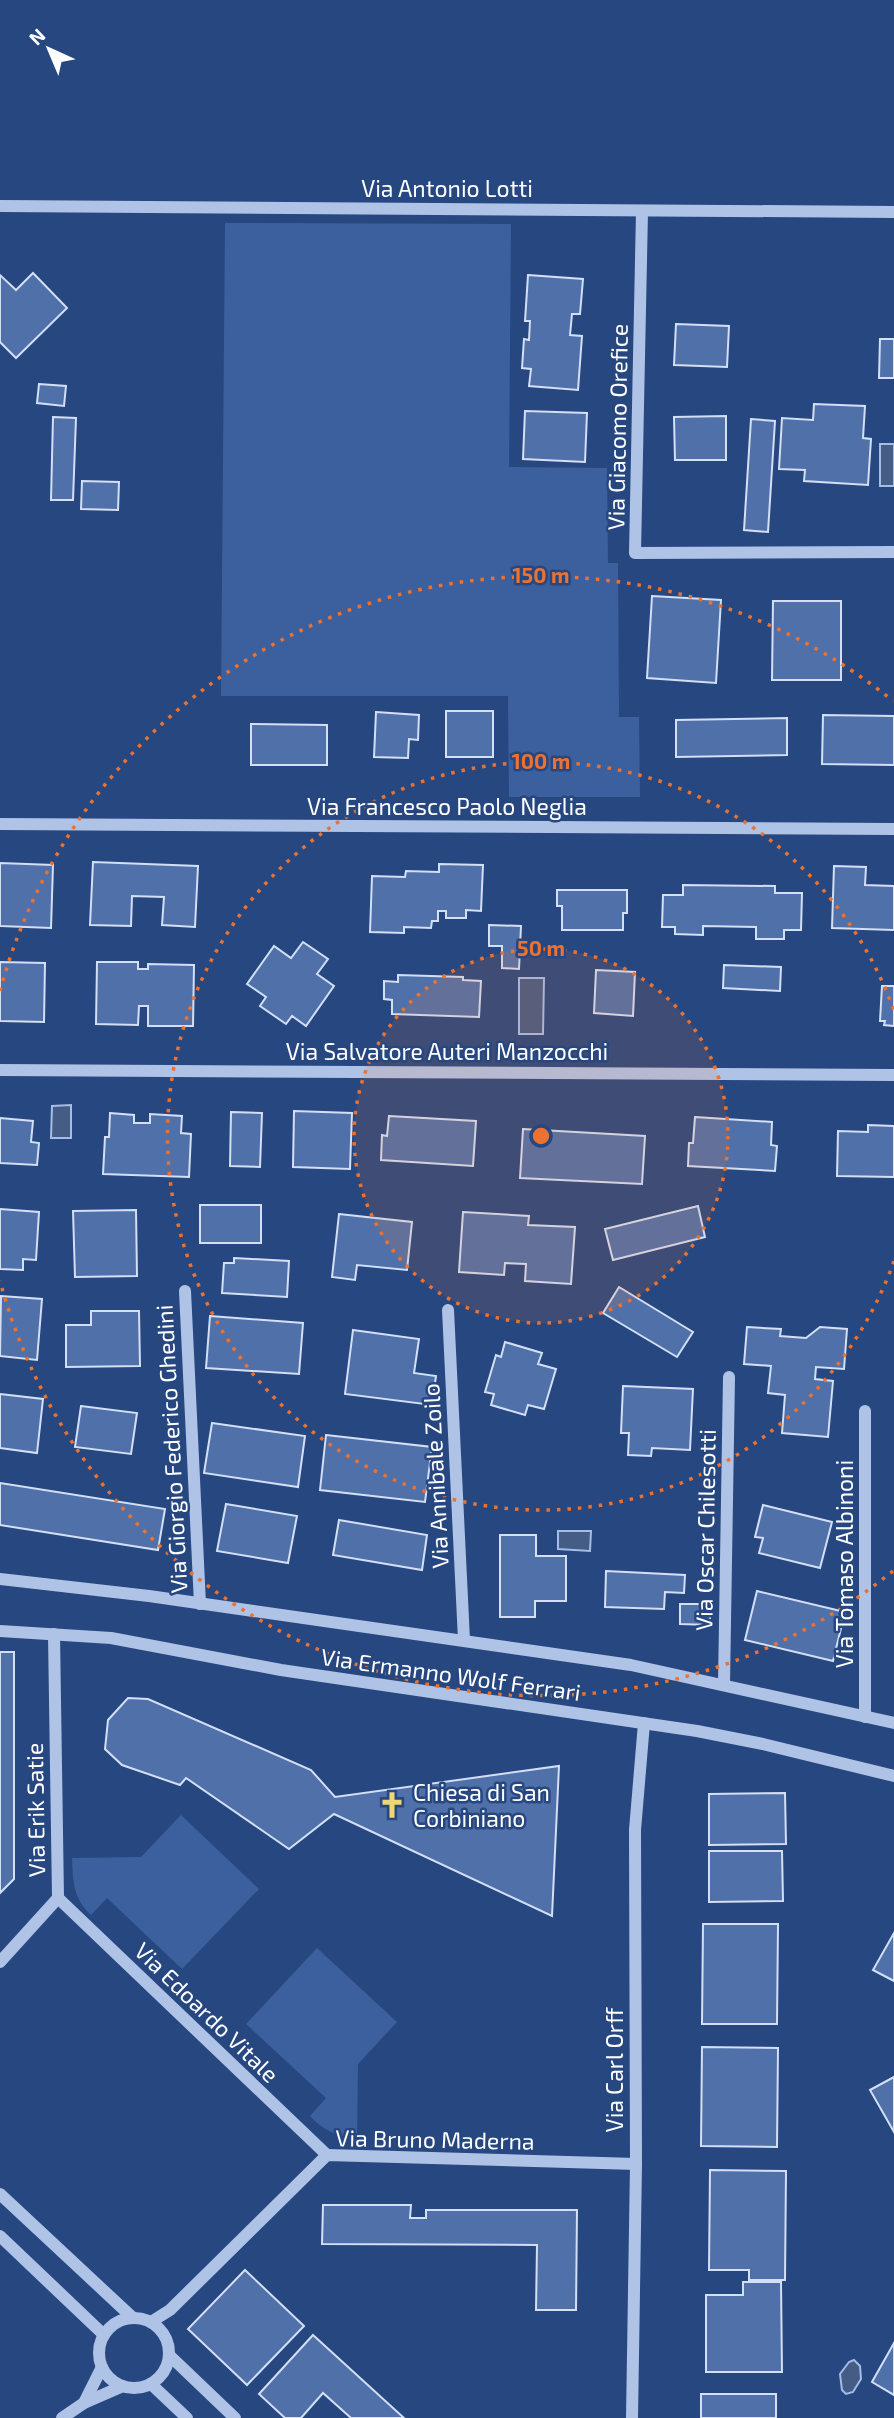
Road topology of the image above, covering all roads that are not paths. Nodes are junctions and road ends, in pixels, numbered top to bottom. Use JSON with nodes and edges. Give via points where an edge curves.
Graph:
{"nodes":[{"id":1,"x":0,"y":206,"type":"edge"},
{"id":2,"x":642,"y":211,"type":"junction"},
{"id":3,"x":894,"y":212,"type":"edge"},
{"id":4,"x":894,"y":552,"type":"edge"},
{"id":5,"x":0,"y":824,"type":"edge"},
{"id":6,"x":894,"y":829,"type":"edge"},
{"id":7,"x":0,"y":1070,"type":"edge"},
{"id":8,"x":894,"y":1075,"type":"edge"},
{"id":9,"x":185,"y":1291,"type":"dead end"},
{"id":10,"x":448,"y":1310,"type":"dead end"},
{"id":11,"x":729,"y":1377,"type":"dead end"},
{"id":12,"x":865,"y":1411,"type":"dead end"},
{"id":13,"x":0,"y":1579,"type":"edge"},
{"id":14,"x":200,"y":1604,"type":"junction"},
{"id":15,"x":0,"y":1632,"type":"edge"},
{"id":16,"x":54,"y":1634,"type":"junction"},
{"id":17,"x":464,"y":1640,"type":"junction"},
{"id":18,"x":724,"y":1684,"type":"junction"},
{"id":19,"x":864,"y":1717,"type":"junction"},
{"id":20,"x":644,"y":1723,"type":"junction"},
{"id":21,"x":894,"y":1723,"type":"edge"},
{"id":22,"x":894,"y":1776,"type":"edge"},
{"id":23,"x":58,"y":1898,"type":"junction"},
{"id":24,"x":0,"y":1962,"type":"edge"},
{"id":25,"x":327,"y":2155,"type":"junction"},
{"id":26,"x":636,"y":2164,"type":"junction"},
{"id":27,"x":0,"y":2194,"type":"edge"},
{"id":28,"x":0,"y":2236,"type":"edge"},
{"id":29,"x":170,"y":2310,"type":"junction"},
{"id":30,"x":134,"y":2318,"type":"junction"},
{"id":31,"x":150,"y":2322,"type":"junction"},
{"id":32,"x":163,"y":2333,"type":"junction"},
{"id":33,"x":104,"y":2335,"type":"junction"},
{"id":34,"x":169,"y":2356,"type":"junction"},
{"id":35,"x":102,"y":2367,"type":"junction"},
{"id":36,"x":150,"y":2384,"type":"junction"},
{"id":37,"x":123,"y":2386,"type":"junction"},
{"id":38,"x":84,"y":2403,"type":"junction"},
{"id":39,"x":62,"y":2418,"type":"edge"},
{"id":40,"x":187,"y":2418,"type":"edge"},
{"id":41,"x":235,"y":2418,"type":"edge"},
{"id":42,"x":632,"y":2418,"type":"edge"}],
"edges":[{"from":1,"to":2,"type":"street","name":"Via Antonio Lotti"},
{"from":2,"to":3,"type":"street","name":"Via Antonio Lotti"},
{"from":2,"to":4,"type":"street","name":"Via Giacomo Orefice","via":[[635,553]]},
{"from":5,"to":6,"type":"street","name":"Via Francesco Paolo Neglia"},
{"from":7,"to":8,"type":"street","name":"Via Salvatore Auteri Manzocchi"},
{"from":9,"to":14,"type":"street","name":"Via Giorgio Federico Ghedini"},
{"from":10,"to":17,"type":"street","name":"Via Annibale Zoilo"},
{"from":11,"to":18,"type":"street","name":"Via Oscar Chilesotti"},
{"from":12,"to":19,"type":"street","name":"Via Tomaso Albinoni"},
{"from":13,"to":14,"type":"street","name":"Via Ermanno Wolf Ferrari"},
{"from":14,"to":17,"type":"street","name":"Via Ermanno Wolf Ferrari"},
{"from":15,"to":16,"type":"street","name":"Via Ermanno Wolf Ferrari"},
{"from":16,"to":20,"type":"street","name":"Via Ermanno Wolf Ferrari","via":[[111,1638],[281,1670]]},
{"from":16,"to":23,"type":"street","name":"Via Erik Satie"},
{"from":17,"to":18,"type":"street","name":"Via Ermanno Wolf Ferrari"},
{"from":18,"to":19,"type":"street","name":"Via Ermanno Wolf Ferrari"},
{"from":19,"to":21,"type":"street","name":"Via Ermanno Wolf Ferrari"},
{"from":20,"to":22,"type":"street","name":"Via Ermanno Wolf Ferrari","via":[[763,1744]]},
{"from":20,"to":26,"type":"street","name":"Via Carl Orff","via":[[635,1830]]},
{"from":23,"to":24,"type":"street","name":"Via Erik Satie"},
{"from":23,"to":25,"type":"street","name":"Via Edoardo Vitale"},
{"from":25,"to":26,"type":"street","name":"Via Bruno Maderna"},
{"from":25,"to":29,"type":"street","name":"Via Bruno Maderna"},
{"from":26,"to":42,"type":"street","name":"Via Carl Orff"},
{"from":27,"to":30,"type":"street"},
{"from":28,"to":33,"type":"street"},
{"from":29,"to":31,"type":"street","name":"Via Bruno Maderna"},
{"from":29,"to":32,"type":"street","name":"Via Bruno Maderna"},
{"from":30,"to":31,"type":"street"},
{"from":30,"to":33,"type":"street","via":[[122,2320]]},
{"from":31,"to":32,"type":"street"},
{"from":32,"to":34,"type":"street"},
{"from":33,"to":35,"type":"street","via":[[99,2357]]},
{"from":34,"to":36,"type":"street","via":[[166,2367]]},
{"from":34,"to":41,"type":"street"},
{"from":35,"to":37,"type":"street"},
{"from":35,"to":38,"type":"street"},
{"from":36,"to":37,"type":"street"},
{"from":36,"to":40,"type":"street"},
{"from":37,"to":38,"type":"street"},
{"from":38,"to":39,"type":"street"}]}
